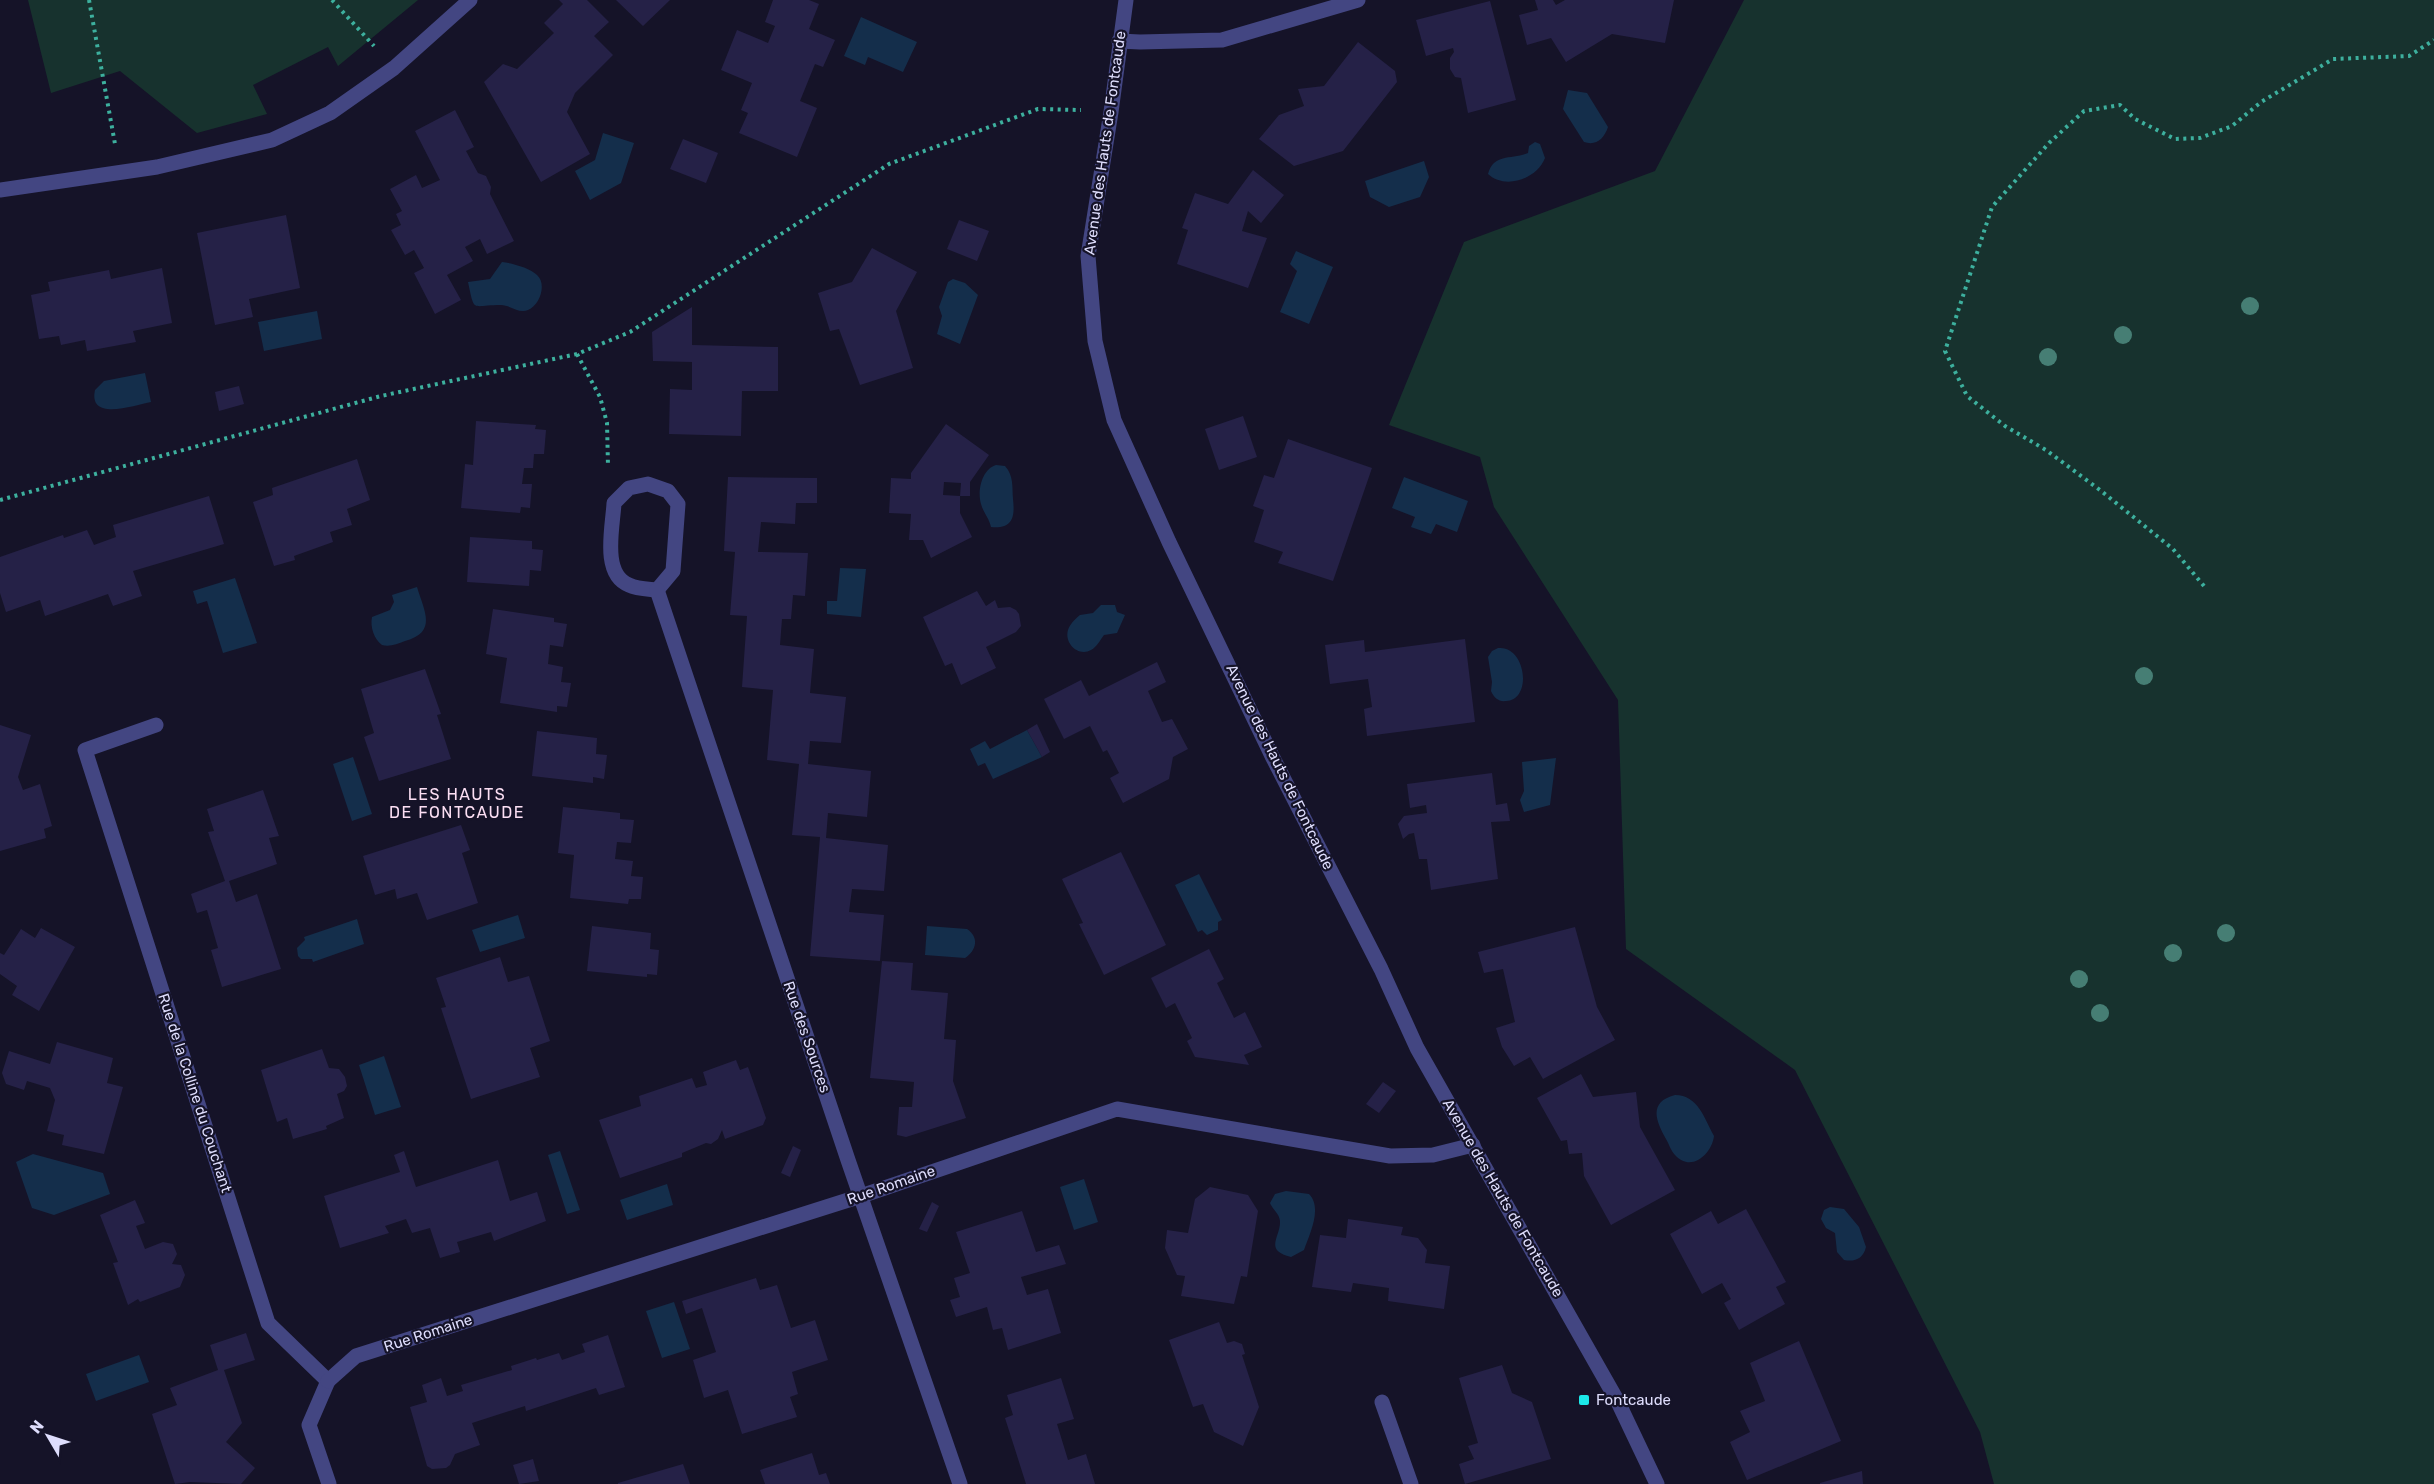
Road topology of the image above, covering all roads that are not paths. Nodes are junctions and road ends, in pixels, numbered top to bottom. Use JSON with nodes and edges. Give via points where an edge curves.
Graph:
{"nodes":[{"id":1,"x":470,"y":0,"type":"edge"},
{"id":2,"x":1126,"y":0,"type":"edge"},
{"id":3,"x":1358,"y":0,"type":"edge"},
{"id":4,"x":1119,"y":41,"type":"junction"},
{"id":5,"x":0,"y":190,"type":"edge"},
{"id":6,"x":657,"y":590,"type":"junction"},
{"id":7,"x":156,"y":725,"type":"dead end"},
{"id":8,"x":1473,"y":1145,"type":"junction"},
{"id":9,"x":861,"y":1196,"type":"junction"},
{"id":10,"x":328,"y":1381,"type":"junction"},
{"id":11,"x":1382,"y":1402,"type":"dead end"},
{"id":12,"x":329,"y":1484,"type":"edge"},
{"id":13,"x":960,"y":1484,"type":"edge"},
{"id":14,"x":1411,"y":1484,"type":"edge"},
{"id":15,"x":1657,"y":1484,"type":"edge"}],
"edges":[{"from":1,"to":5,"type":"street","via":[[394,68],[330,114],[272,140],[157,167]]},
{"from":2,"to":4,"type":"street","name":"Avenue des Hauts de Fontcaude"},
{"from":3,"to":4,"type":"street","via":[[1222,40]]},
{"from":4,"to":8,"type":"street","name":"Avenue des Hauts de Fontcaude","via":[[1088,256],[1095,341],[1114,420],[1272,756],[1417,1048]]},
{"from":6,"to":6,"type":"street","via":[[673,571],[678,504],[668,491],[648,484],[629,488],[614,503],[610,562],[618,578],[629,585]]},
{"from":6,"to":9,"type":"street","name":"Rue des Sources"},
{"from":7,"to":10,"type":"street","name":"Rue de la Colline du Couchant","via":[[85,750],[268,1323]]},
{"from":8,"to":9,"type":"street","name":"Rue Romaine","via":[[1433,1155],[1390,1156],[1117,1109]]},
{"from":8,"to":15,"type":"street","name":"Avenue des Hauts de Fontcaude","via":[[1618,1401]]},
{"from":9,"to":10,"type":"street","name":"Rue Romaine","via":[[356,1356]]},
{"from":9,"to":13,"type":"street","name":"Rue des Sources"},
{"from":10,"to":12,"type":"street","via":[[309,1425]]},
{"from":11,"to":14,"type":"street"}]}
